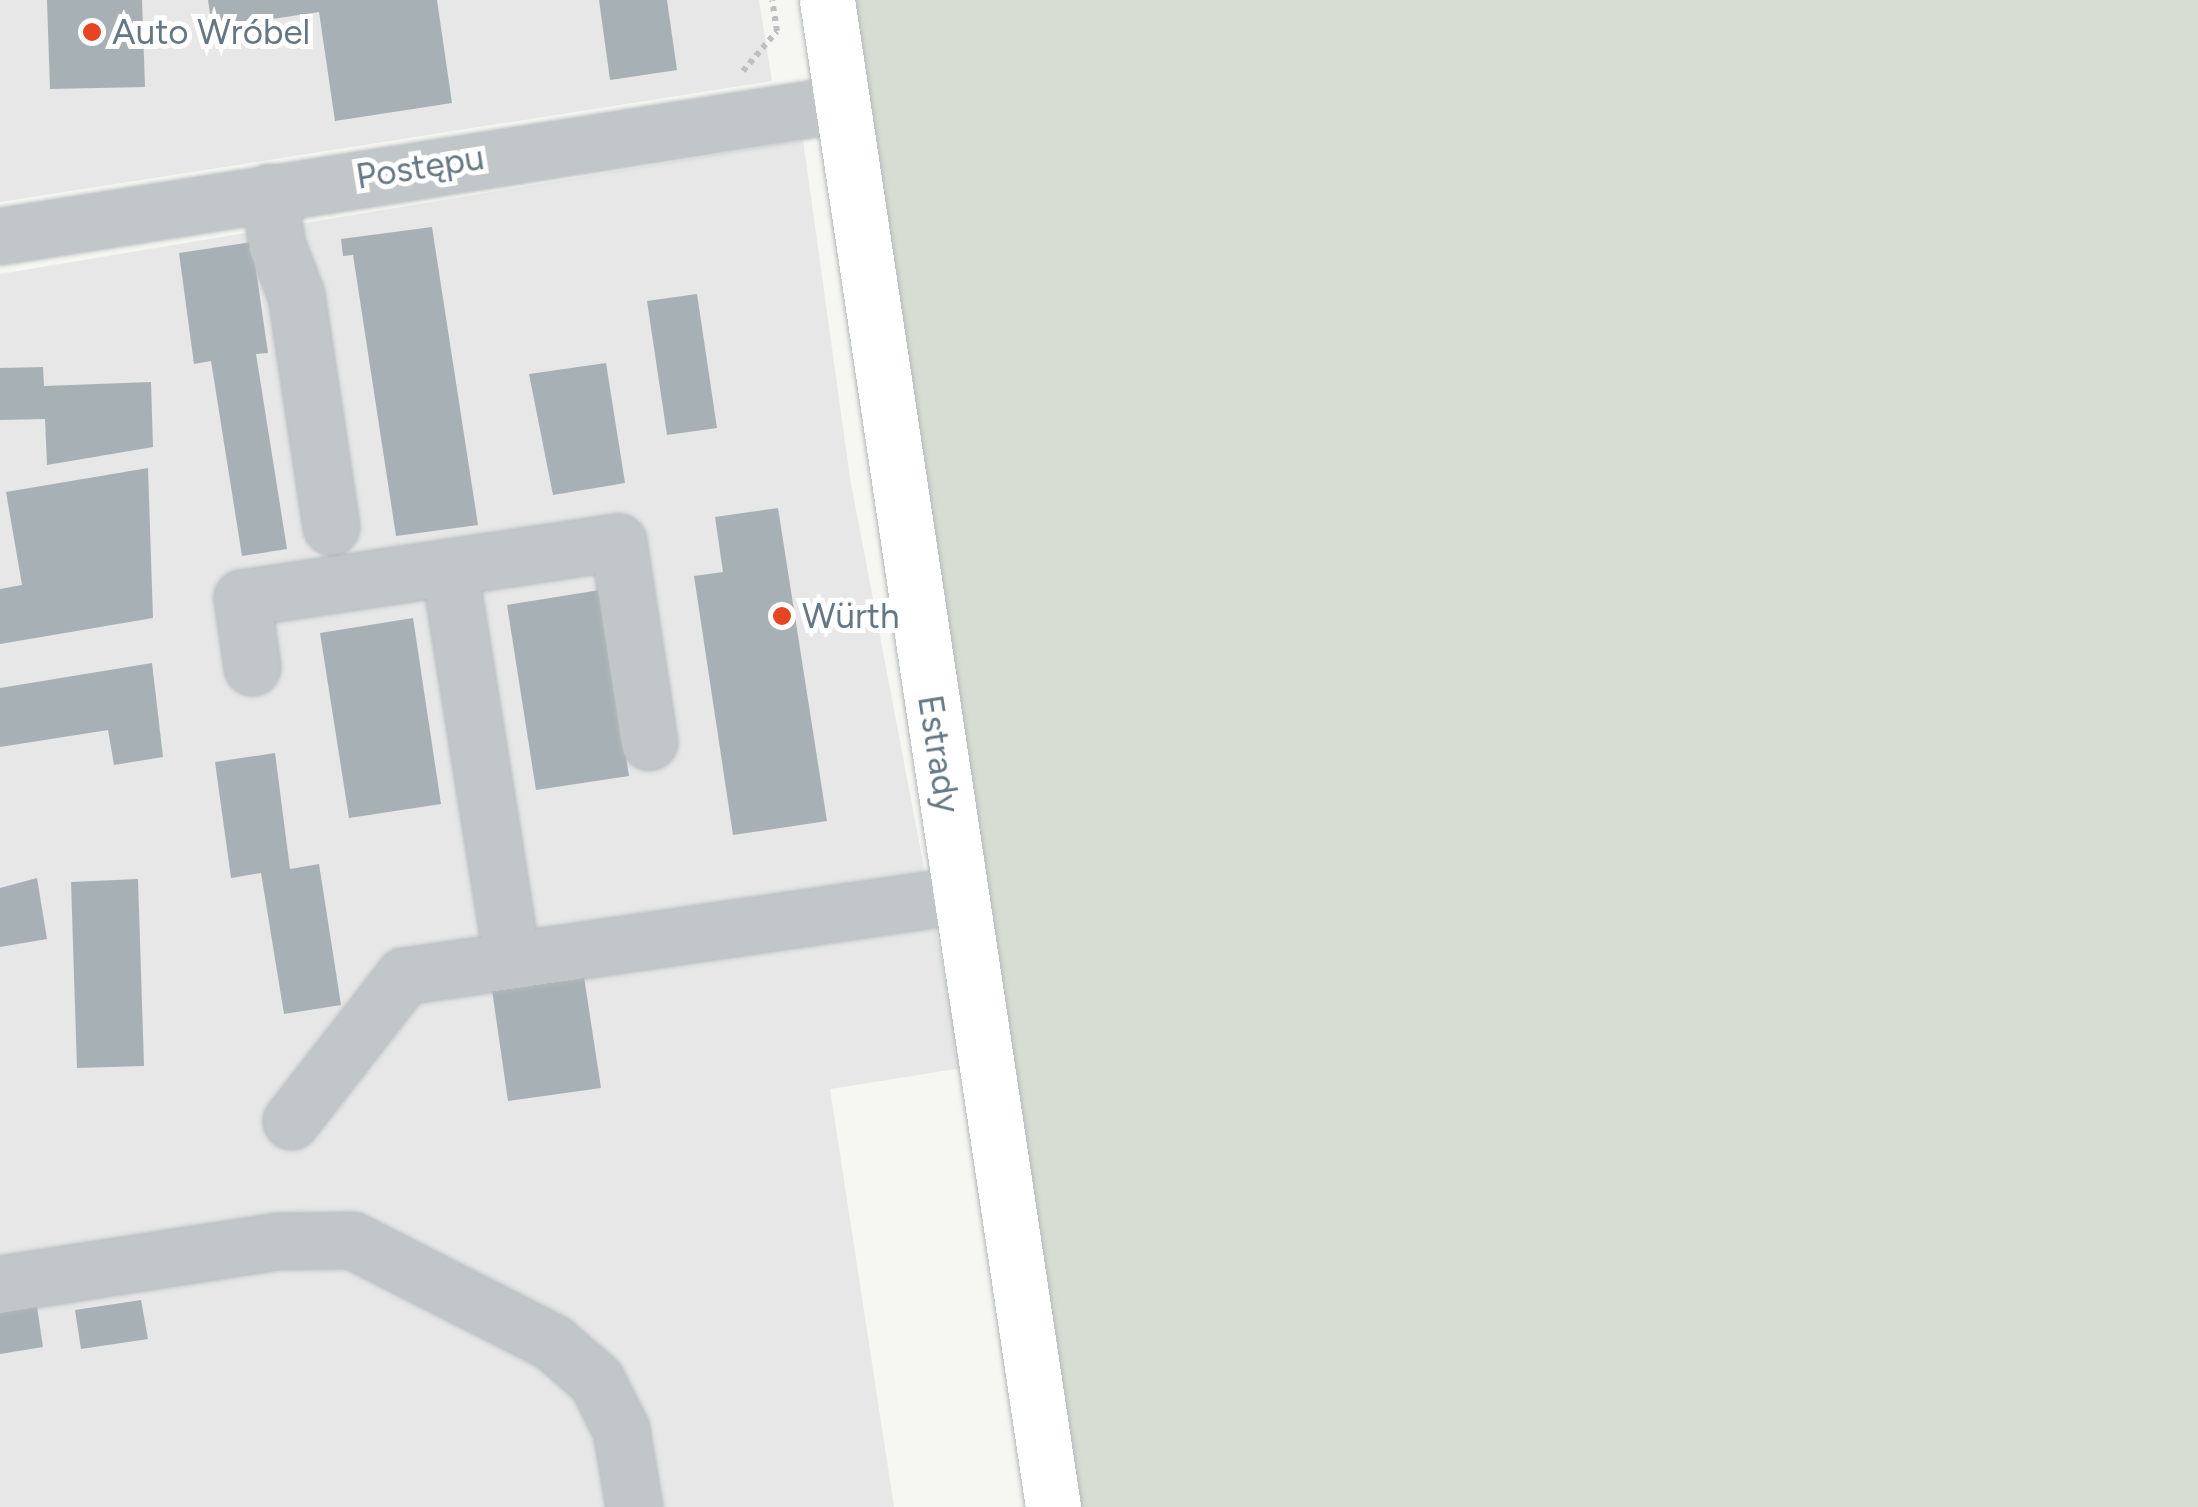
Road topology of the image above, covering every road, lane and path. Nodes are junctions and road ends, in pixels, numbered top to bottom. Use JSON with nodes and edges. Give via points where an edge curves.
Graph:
{"nodes":[{"id":1,"x":827,"y":0,"type":"edge"},
{"id":2,"x":841,"y":104,"type":"junction"},
{"id":3,"x":270,"y":192,"type":"junction"},
{"id":4,"x":0,"y":236,"type":"edge"},
{"id":5,"x":330,"y":526,"type":"dead end"},
{"id":6,"x":449,"y":567,"type":"junction"},
{"id":7,"x":252,"y":667,"type":"dead end"},
{"id":8,"x":648,"y":742,"type":"dead end"},
{"id":9,"x":960,"y":895,"type":"junction"},
{"id":10,"x":512,"y":960,"type":"junction"},
{"id":11,"x":291,"y":1122,"type":"dead end"},
{"id":12,"x":0,"y":1284,"type":"edge"},
{"id":13,"x":634,"y":1507,"type":"edge"},
{"id":14,"x":1053,"y":1507,"type":"edge"}],
"edges":[{"from":1,"to":2,"type":"main road","name":"Estrady"},
{"from":2,"to":3,"type":"street","name":"Postępu"},
{"from":2,"to":9,"type":"main road","name":"Estrady"},
{"from":3,"to":4,"type":"street","name":"Postępu"},
{"from":3,"to":5,"type":"street","via":[[278,246],[296,295]]},
{"from":6,"to":7,"type":"street","via":[[242,598]]},
{"from":6,"to":8,"type":"street","via":[[618,542]]},
{"from":6,"to":10,"type":"street"},
{"from":9,"to":10,"type":"street"},
{"from":9,"to":14,"type":"main road","name":"Estrady"},
{"from":10,"to":11,"type":"street","via":[[404,976]]},
{"from":12,"to":13,"type":"street","via":[[279,1240],[352,1240],[552,1342],[596,1380],[621,1430]]}]}
